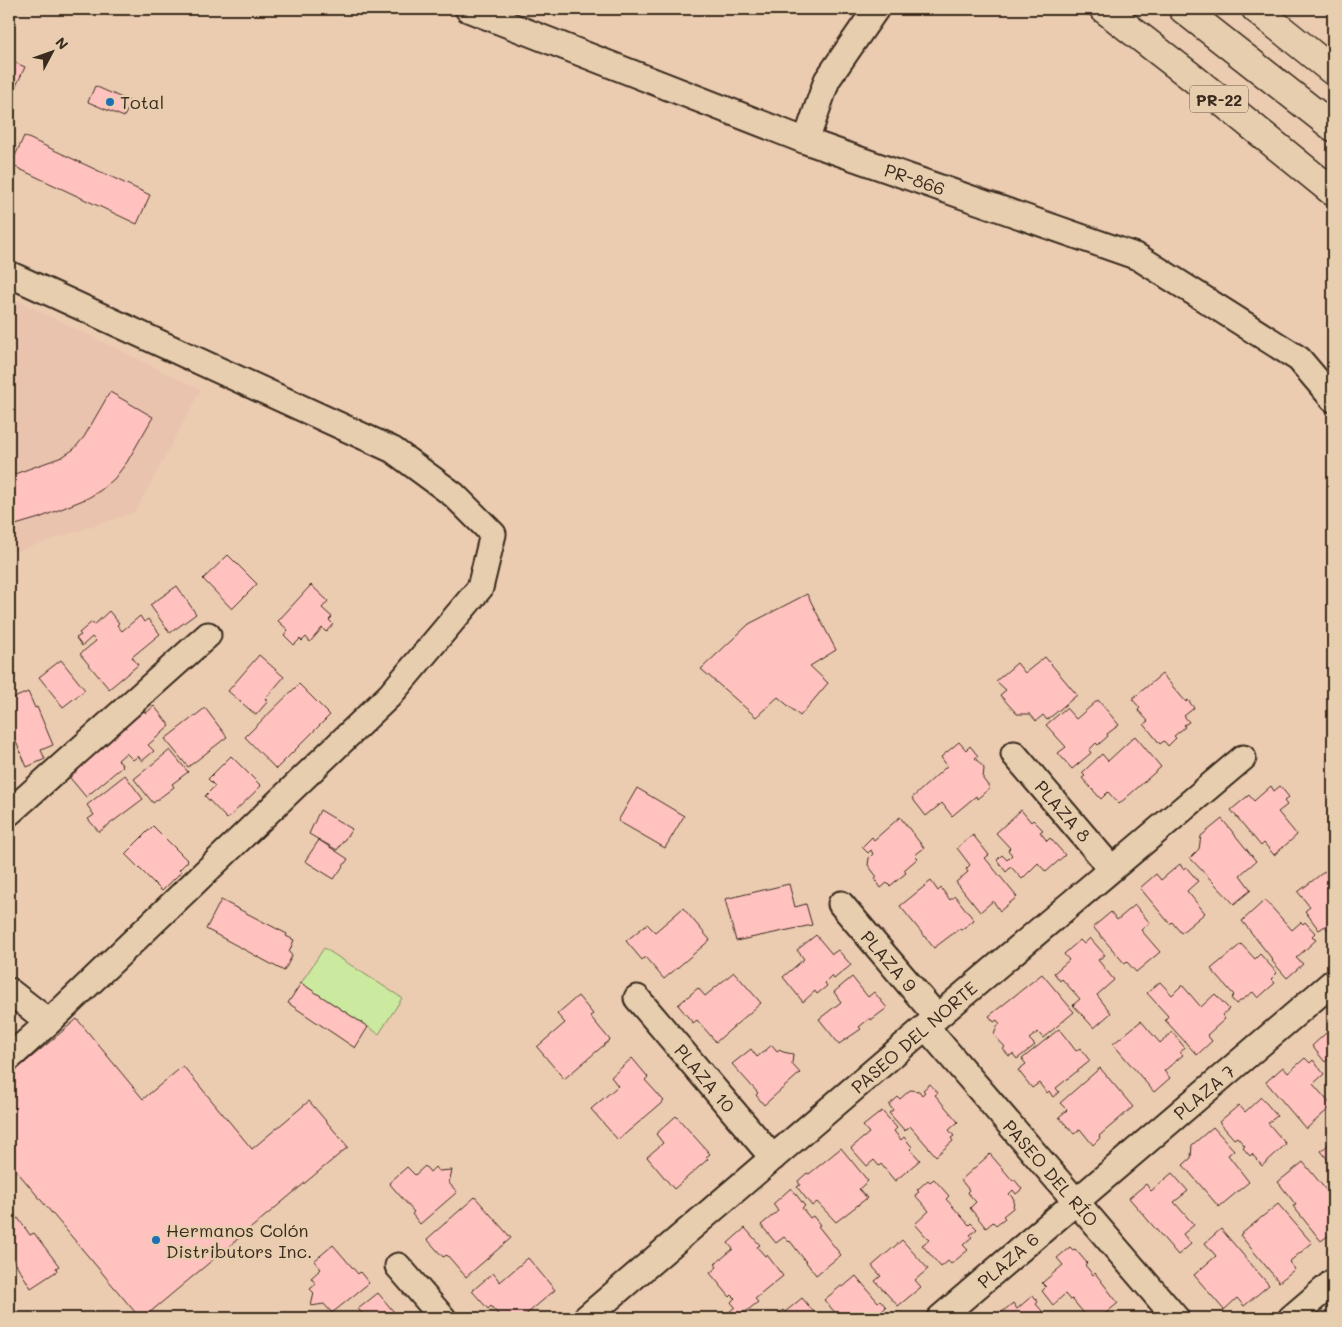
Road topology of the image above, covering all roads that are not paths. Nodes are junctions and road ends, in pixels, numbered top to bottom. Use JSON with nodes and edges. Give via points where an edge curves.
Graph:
{"nodes":[{"id":1,"x":468,"y":9,"type":"edge"},
{"id":2,"x":876,"y":9,"type":"edge"},
{"id":3,"x":1104,"y":9,"type":"edge"},
{"id":4,"x":1183,"y":9,"type":"edge"},
{"id":5,"x":1256,"y":9,"type":"edge"},
{"id":6,"x":1333,"y":71,"type":"edge"},
{"id":7,"x":1333,"y":127,"type":"edge"},
{"id":8,"x":806,"y":141,"type":"junction"},
{"id":9,"x":1333,"y":192,"type":"edge"},
{"id":10,"x":9,"y":274,"type":"edge"},
{"id":11,"x":1333,"y":399,"type":"edge"},
{"id":12,"x":208,"y":635,"type":"dead end"},
{"id":13,"x":1014,"y":754,"type":"dead end"},
{"id":14,"x":1243,"y":758,"type":"dead end"},
{"id":15,"x":9,"y":813,"type":"edge"},
{"id":16,"x":1112,"y":869,"type":"junction"},
{"id":17,"x":841,"y":904,"type":"dead end"},
{"id":18,"x":1333,"y":982,"type":"edge"},
{"id":19,"x":9,"y":990,"type":"edge"},
{"id":20,"x":637,"y":998,"type":"dead end"},
{"id":21,"x":49,"y":1022,"type":"junction"},
{"id":22,"x":932,"y":1022,"type":"junction"},
{"id":23,"x":9,"y":1058,"type":"edge"},
{"id":24,"x":773,"y":1158,"type":"junction"},
{"id":25,"x":1075,"y":1201,"type":"junction"},
{"id":26,"x":398,"y":1266,"type":"dead end"},
{"id":27,"x":1333,"y":1282,"type":"edge"},
{"id":28,"x":443,"y":1318,"type":"edge"},
{"id":29,"x":586,"y":1318,"type":"edge"},
{"id":30,"x":940,"y":1318,"type":"edge"},
{"id":31,"x":1176,"y":1318,"type":"edge"},
{"id":32,"x":1291,"y":1318,"type":"edge"}],
"edges":[{"from":1,"to":8,"type":"street","name":"PR-866","number":"PR-866"},
{"from":2,"to":8,"type":"street","via":[[827,80]]},
{"from":3,"to":9,"type":"highway","number":"PR-22"},
{"from":4,"to":7,"type":"highway"},
{"from":5,"to":6,"type":"highway"},
{"from":8,"to":11,"type":"street","name":"PR-866","number":"PR-866","via":[[1138,257],[1298,359]]},
{"from":10,"to":21,"type":"street","via":[[392,450],[454,495],[493,534],[480,588],[390,695]]},
{"from":12,"to":15,"type":"street"},
{"from":13,"to":16,"type":"street","name":"PLAZA 8"},
{"from":14,"to":16,"type":"street","name":"PASEO DEL NORTE"},
{"from":16,"to":22,"type":"street","name":"PASEO DEL NORTE"},
{"from":17,"to":22,"type":"street","name":"PLAZA 9"},
{"from":18,"to":25,"type":"street","name":"PLAZA 7"},
{"from":19,"to":21,"type":"street"},
{"from":20,"to":24,"type":"street","name":"PLAZA 10"},
{"from":21,"to":23,"type":"street"},
{"from":22,"to":24,"type":"street","name":"PASEO DEL NORTE"},
{"from":22,"to":25,"type":"street","name":"PASEO DEL RÍO"},
{"from":24,"to":29,"type":"street","name":"PASEO DEL NORTE"},
{"from":25,"to":30,"type":"street","name":"PLAZA 6"},
{"from":25,"to":31,"type":"street","name":"PASEO DEL RÍO"},
{"from":26,"to":28,"type":"street"},
{"from":27,"to":32,"type":"street"}]}
